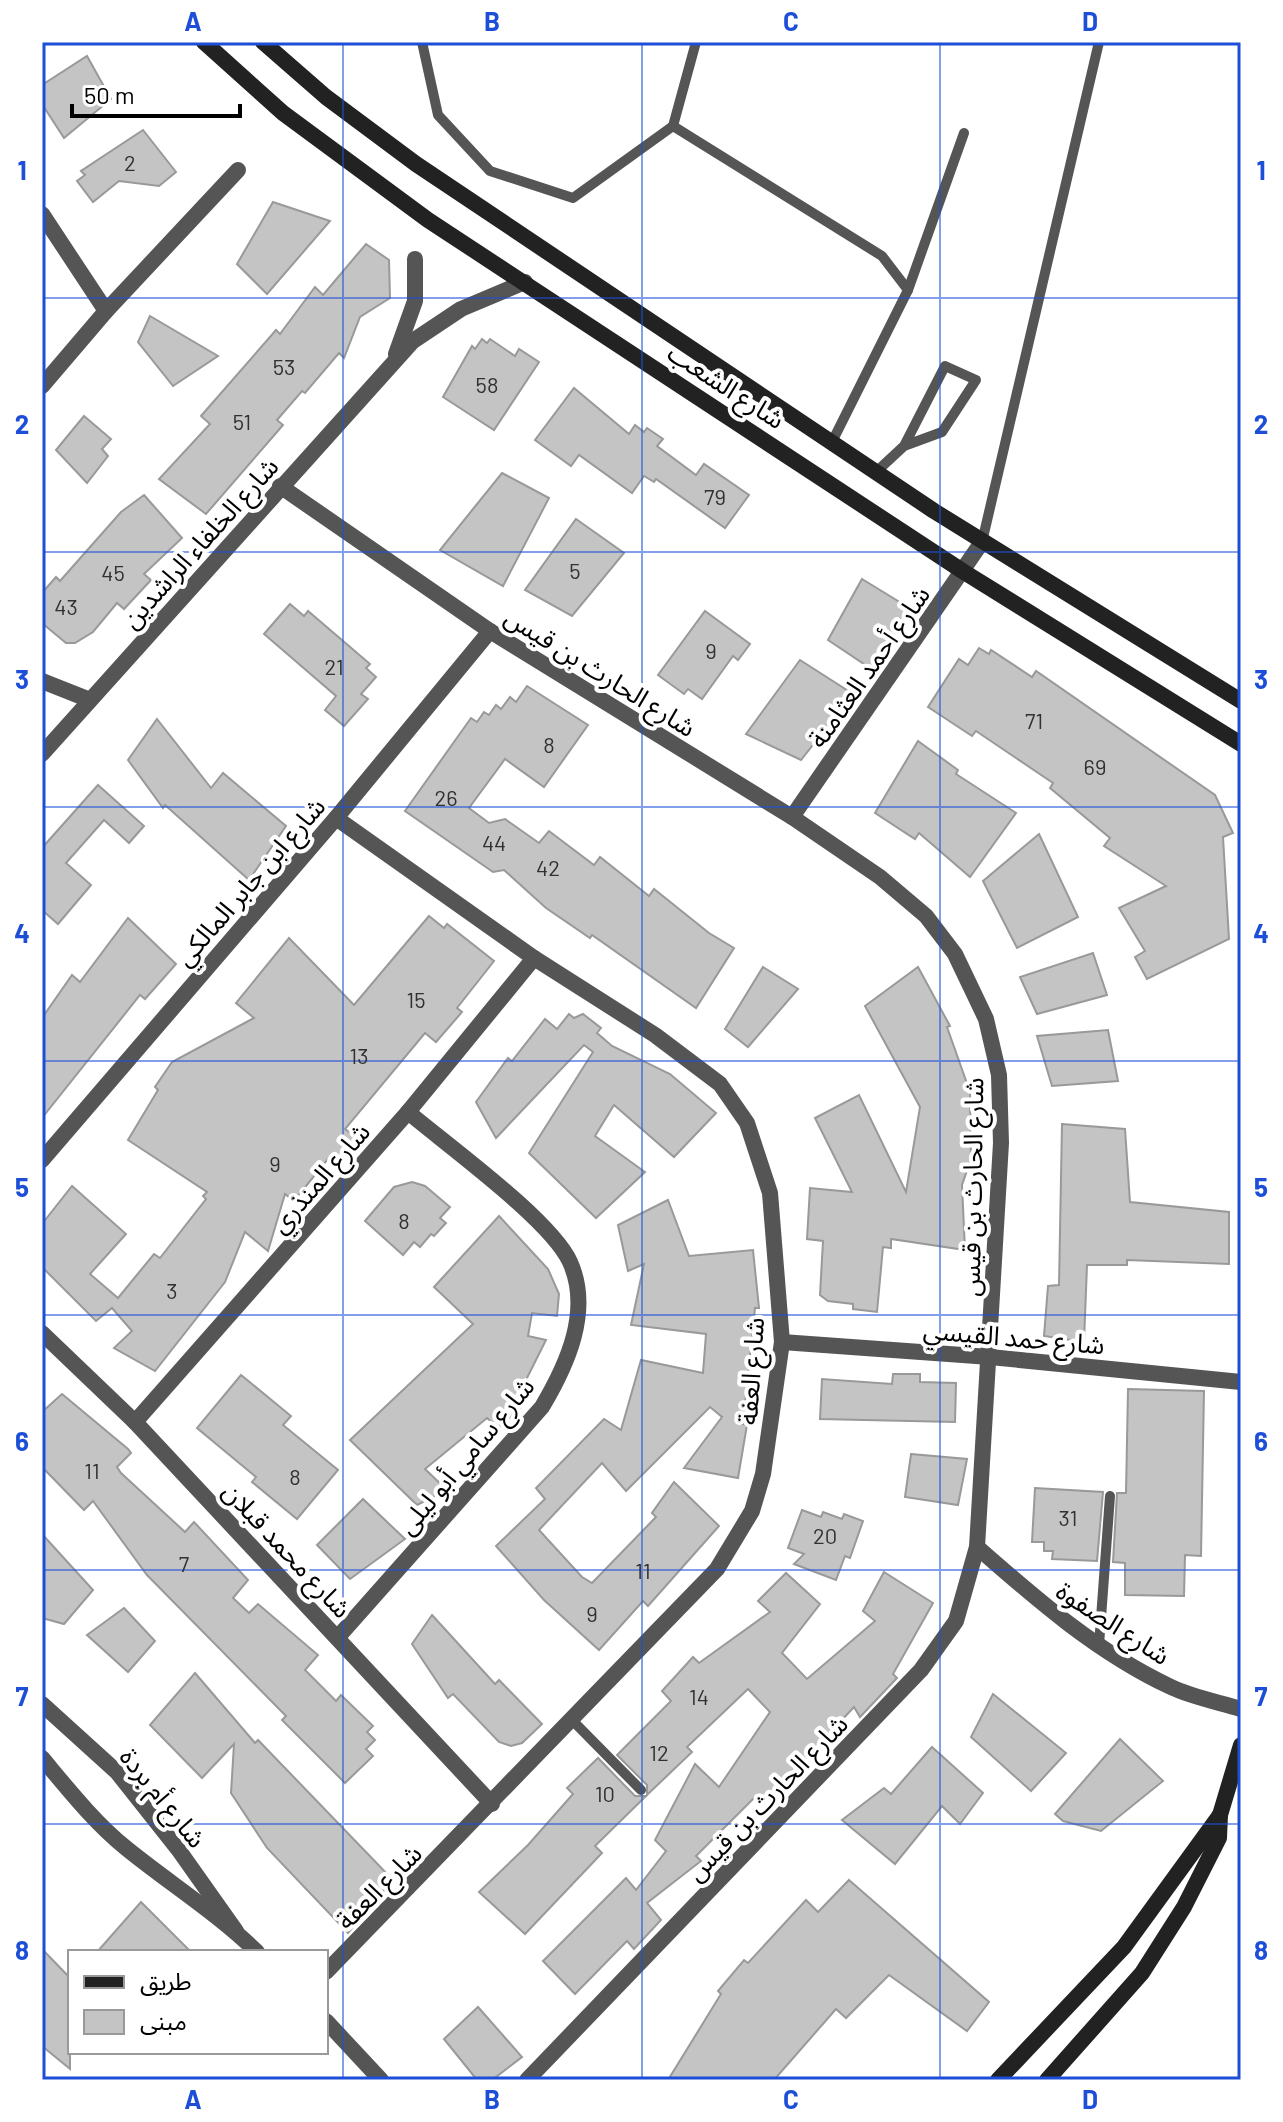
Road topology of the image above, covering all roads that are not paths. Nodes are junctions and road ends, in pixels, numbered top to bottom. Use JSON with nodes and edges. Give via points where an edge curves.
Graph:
{"nodes":[{"id":1,"x":204,"y":42,"type":"edge"},
{"id":2,"x":263,"y":42,"type":"edge"},
{"id":3,"x":422,"y":42,"type":"edge"},
{"id":4,"x":696,"y":42,"type":"edge"},
{"id":5,"x":1099,"y":42,"type":"edge"},
{"id":6,"x":673,"y":126,"type":"junction"},
{"id":7,"x":964,"y":133,"type":"dead end"},
{"id":8,"x":238,"y":170,"type":"dead end"},
{"id":9,"x":42,"y":214,"type":"edge"},
{"id":10,"x":415,"y":259,"type":"dead end"},
{"id":11,"x":525,"y":282,"type":"junction"},
{"id":12,"x":908,"y":290,"type":"junction"},
{"id":13,"x":106,"y":311,"type":"junction"},
{"id":14,"x":393,"y":362,"type":"junction"},
{"id":15,"x":42,"y":386,"type":"edge"},
{"id":16,"x":832,"y":442,"type":"junction"},
{"id":17,"x":904,"y":446,"type":"junction"},
{"id":18,"x":876,"y":472,"type":"junction"},
{"id":19,"x":280,"y":486,"type":"junction"},
{"id":20,"x":982,"y":542,"type":"junction"},
{"id":21,"x":964,"y":572,"type":"junction"},
{"id":22,"x":490,"y":631,"type":"junction"},
{"id":23,"x":42,"y":681,"type":"edge"},
{"id":24,"x":90,"y":700,"type":"junction"},
{"id":25,"x":1241,"y":701,"type":"edge"},
{"id":26,"x":1241,"y":744,"type":"edge"},
{"id":27,"x":42,"y":754,"type":"edge"},
{"id":28,"x":792,"y":817,"type":"junction"},
{"id":29,"x":336,"y":818,"type":"junction"},
{"id":30,"x":534,"y":958,"type":"junction"},
{"id":31,"x":408,"y":1112,"type":"junction"},
{"id":32,"x":42,"y":1160,"type":"edge"},
{"id":33,"x":42,"y":1333,"type":"edge"},
{"id":34,"x":782,"y":1342,"type":"junction"},
{"id":35,"x":990,"y":1357,"type":"junction"},
{"id":36,"x":1241,"y":1382,"type":"edge"},
{"id":37,"x":135,"y":1422,"type":"junction"},
{"id":38,"x":1110,"y":1496,"type":"dead end"},
{"id":39,"x":977,"y":1547,"type":"junction"},
{"id":40,"x":338,"y":1637,"type":"junction"},
{"id":41,"x":1099,"y":1645,"type":"junction"},
{"id":42,"x":42,"y":1704,"type":"edge"},
{"id":43,"x":1241,"y":1709,"type":"edge"},
{"id":44,"x":573,"y":1721,"type":"junction"},
{"id":45,"x":1241,"y":1745,"type":"edge"},
{"id":46,"x":42,"y":1758,"type":"edge"},
{"id":47,"x":641,"y":1790,"type":"dead end"},
{"id":48,"x":492,"y":1804,"type":"junction"},
{"id":49,"x":1220,"y":1815,"type":"junction"},
{"id":50,"x":236,"y":1931,"type":"junction"},
{"id":51,"x":255,"y":1950,"type":"edge"},
{"id":52,"x":328,"y":1970,"type":"edge"},
{"id":53,"x":328,"y":2023,"type":"edge"},
{"id":54,"x":381,"y":2080,"type":"edge"},
{"id":55,"x":527,"y":2080,"type":"edge"},
{"id":56,"x":998,"y":2080,"type":"edge"},
{"id":57,"x":1047,"y":2080,"type":"edge"}],
"edges":[{"from":1,"to":11,"type":"street","name":"شارع الشعب","via":[[283,113]]},
{"from":2,"to":16,"type":"street","name":"شارع الشعب","via":[[416,164]]},
{"from":3,"to":6,"type":"lane","via":[[438,115],[490,171],[573,198]]},
{"from":4,"to":6,"type":"lane"},
{"from":5,"to":20,"type":"lane"},
{"from":6,"to":12,"type":"lane","via":[[882,256]]},
{"from":7,"to":12,"type":"lane"},
{"from":8,"to":13,"type":"street"},
{"from":9,"to":13,"type":"street"},
{"from":10,"to":14,"type":"street","name":"شارع الخلفاء الراشدين","via":[[415,301]]},
{"from":11,"to":14,"type":"street","name":"شارع الخلفاء الراشدين","via":[[436,323]]},
{"from":11,"to":21,"type":"street","name":"شارع الشعب"},
{"from":12,"to":16,"type":"lane"},
{"from":13,"to":15,"type":"street"},
{"from":14,"to":19,"type":"street","name":"شارع الخلفاء الراشدين"},
{"from":16,"to":18,"type":"street","name":"شارع الشعب"},
{"from":17,"to":17,"type":"lane","via":[[942,432],[976,380],[945,366]]},
{"from":17,"to":18,"type":"lane"},
{"from":18,"to":20,"type":"street","name":"شارع الشعب"},
{"from":19,"to":22,"type":"street","name":"شارع الحارث بن قيس"},
{"from":19,"to":24,"type":"street","name":"شارع الخلفاء الراشدين"},
{"from":20,"to":21,"type":"street","name":"شارع أحمد العثامنة"},
{"from":20,"to":25,"type":"street","name":"شارع الشعب"},
{"from":21,"to":26,"type":"street","name":"شارع الشعب"},
{"from":21,"to":28,"type":"street","name":"شارع أحمد العثامنة"},
{"from":22,"to":28,"type":"street","name":"شارع الحارث بن قيس"},
{"from":22,"to":29,"type":"street","name":"شارع ابن جابر المالكي"},
{"from":23,"to":24,"type":"street"},
{"from":24,"to":27,"type":"street","name":"شارع الخلفاء الراشدين"},
{"from":28,"to":35,"type":"street","name":"شارع الحارث بن قيس","via":[[880,877],[926,916],[955,954],[986,1019],[999,1075],[1001,1143]]},
{"from":29,"to":30,"type":"street","name":"شارع العفة"},
{"from":29,"to":32,"type":"street","name":"شارع ابن جابر المالكي"},
{"from":30,"to":31,"type":"street","name":"شارع المنذري"},
{"from":30,"to":34,"type":"street","name":"شارع العفة","via":[[655,1035],[720,1084],[747,1123],[770,1193]]},
{"from":31,"to":37,"type":"street","name":"شارع المنذري"},
{"from":31,"to":40,"type":"street","name":"شارع سامي أبو ليلى","via":[[543,1226],[570,1262],[577,1317],[562,1374],[542,1407]]},
{"from":33,"to":37,"type":"street","name":"شارع محمد قبلان"},
{"from":34,"to":35,"type":"street","name":"شارع حمد القيسي"},
{"from":34,"to":44,"type":"street","name":"شارع العفة","via":[[763,1474],[752,1511],[717,1569]]},
{"from":35,"to":36,"type":"street","name":"شارع حمد القيسي"},
{"from":35,"to":39,"type":"street","name":"شارع الحارث بن قيس"},
{"from":37,"to":40,"type":"street","name":"شارع محمد قبلان"},
{"from":38,"to":41,"type":"lane"},
{"from":39,"to":41,"type":"street","name":"شارع الصفوة"},
{"from":39,"to":55,"type":"street","name":"شارع الحارث بن قيس","via":[[956,1621],[921,1670]]},
{"from":40,"to":48,"type":"street","name":"شارع محمد قبلان"},
{"from":41,"to":43,"type":"street","name":"شارع الصفوة","via":[[1173,1688]]},
{"from":42,"to":50,"type":"street","name":"شارع أم بردة","via":[[117,1772]]},
{"from":44,"to":47,"type":"lane"},
{"from":44,"to":48,"type":"street","name":"شارع العفة"},
{"from":45,"to":49,"type":"street"},
{"from":46,"to":50,"type":"street","name":"شارع أم بردة","via":[[124,1846]]},
{"from":48,"to":52,"type":"street","name":"شارع العفة"},
{"from":49,"to":56,"type":"street","via":[[1124,1947]]},
{"from":49,"to":57,"type":"street","via":[[1215,1850],[1162,1944],[1117,2004]]},
{"from":50,"to":51,"type":"street","name":"شارع أم بردة"},
{"from":53,"to":54,"type":"street"}]}
